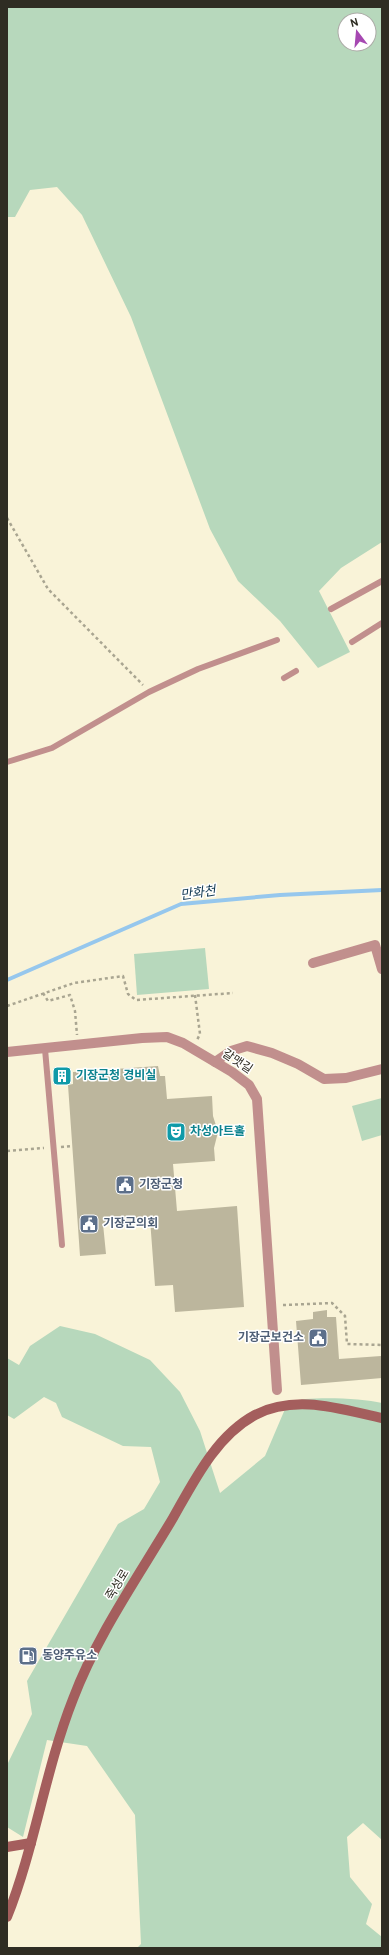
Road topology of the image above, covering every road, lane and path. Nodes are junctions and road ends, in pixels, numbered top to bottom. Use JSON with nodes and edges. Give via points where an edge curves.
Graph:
{"nodes":[{"id":1,"x":7,"y":518,"type":"edge"},
{"id":2,"x":382,"y":581,"type":"edge"},
{"id":3,"x":331,"y":609,"type":"dead end"},
{"id":4,"x":382,"y":623,"type":"edge"},
{"id":5,"x":277,"y":640,"type":"dead end"},
{"id":6,"x":352,"y":642,"type":"dead end"},
{"id":7,"x":296,"y":671,"type":"dead end"},
{"id":8,"x":284,"y":678,"type":"dead end"},
{"id":9,"x":149,"y":692,"type":"junction"},
{"id":10,"x":7,"y":762,"type":"edge"},
{"id":11,"x":313,"y":963,"type":"dead end"},
{"id":12,"x":382,"y":969,"type":"edge"},
{"id":13,"x":233,"y":992,"type":"dead end"},
{"id":14,"x":43,"y":993,"type":"junction"},
{"id":15,"x":195,"y":995,"type":"junction"},
{"id":16,"x":7,"y":1006,"type":"edge"},
{"id":17,"x":77,"y":1044,"type":"junction"},
{"id":18,"x":45,"y":1049,"type":"junction"},
{"id":19,"x":192,"y":1049,"type":"junction"},
{"id":20,"x":7,"y":1052,"type":"edge"},
{"id":21,"x":215,"y":1062,"type":"junction"},
{"id":22,"x":382,"y":1069,"type":"edge"},
{"id":23,"x":72,"y":1146,"type":"dead end"},
{"id":24,"x":54,"y":1148,"type":"junction"},
{"id":25,"x":7,"y":1151,"type":"edge"},
{"id":26,"x":62,"y":1245,"type":"dead end"},
{"id":27,"x":271,"y":1306,"type":"junction"},
{"id":28,"x":382,"y":1345,"type":"edge"},
{"id":29,"x":277,"y":1390,"type":"dead end"},
{"id":30,"x":382,"y":1418,"type":"edge"},
{"id":31,"x":31,"y":1843,"type":"junction"},
{"id":32,"x":7,"y":1847,"type":"edge"},
{"id":33,"x":7,"y":1917,"type":"edge"}],
"edges":[{"from":1,"to":9,"type":"path","via":[[48,589]]},
{"from":2,"to":3,"type":"lane"},
{"from":4,"to":6,"type":"lane"},
{"from":5,"to":9,"type":"lane","via":[[198,669]]},
{"from":7,"to":8,"type":"lane"},
{"from":9,"to":10,"type":"lane","via":[[52,748]]},
{"from":11,"to":12,"type":"street","via":[[375,945]]},
{"from":13,"to":15,"type":"path"},
{"from":14,"to":15,"type":"path","via":[[74,982],[123,976],[128,994],[136,1000]]},
{"from":14,"to":16,"type":"path"},
{"from":14,"to":17,"type":"path","via":[[48,1001],[70,995],[76,1011]]},
{"from":15,"to":19,"type":"path","via":[[200,1034]]},
{"from":17,"to":18,"type":"street","name":"갈맷길"},
{"from":17,"to":19,"type":"street","name":"갈맷길","via":[[167,1036]]},
{"from":18,"to":20,"type":"street","name":"갈맷길"},
{"from":18,"to":24,"type":"lane"},
{"from":19,"to":21,"type":"street","name":"갈맷길"},
{"from":21,"to":22,"type":"street","via":[[231,1051],[247,1046],[298,1064],[324,1079],[346,1078]]},
{"from":21,"to":27,"type":"street","name":"갈맷길","via":[[249,1085],[256,1099]]},
{"from":23,"to":24,"type":"path"},
{"from":24,"to":25,"type":"path"},
{"from":24,"to":26,"type":"lane"},
{"from":27,"to":28,"type":"path","via":[[332,1302],[344,1316],[347,1344]]},
{"from":27,"to":29,"type":"street","name":"갈맷길"},
{"from":30,"to":31,"type":"main road","name":"죽성로","via":[[299,1403],[255,1415],[219,1445],[199,1474],[102,1638],[73,1699],[42,1798]]},
{"from":31,"to":32,"type":"main road"},
{"from":31,"to":33,"type":"main road","name":"죽성로","via":[[22,1880]]}]}
